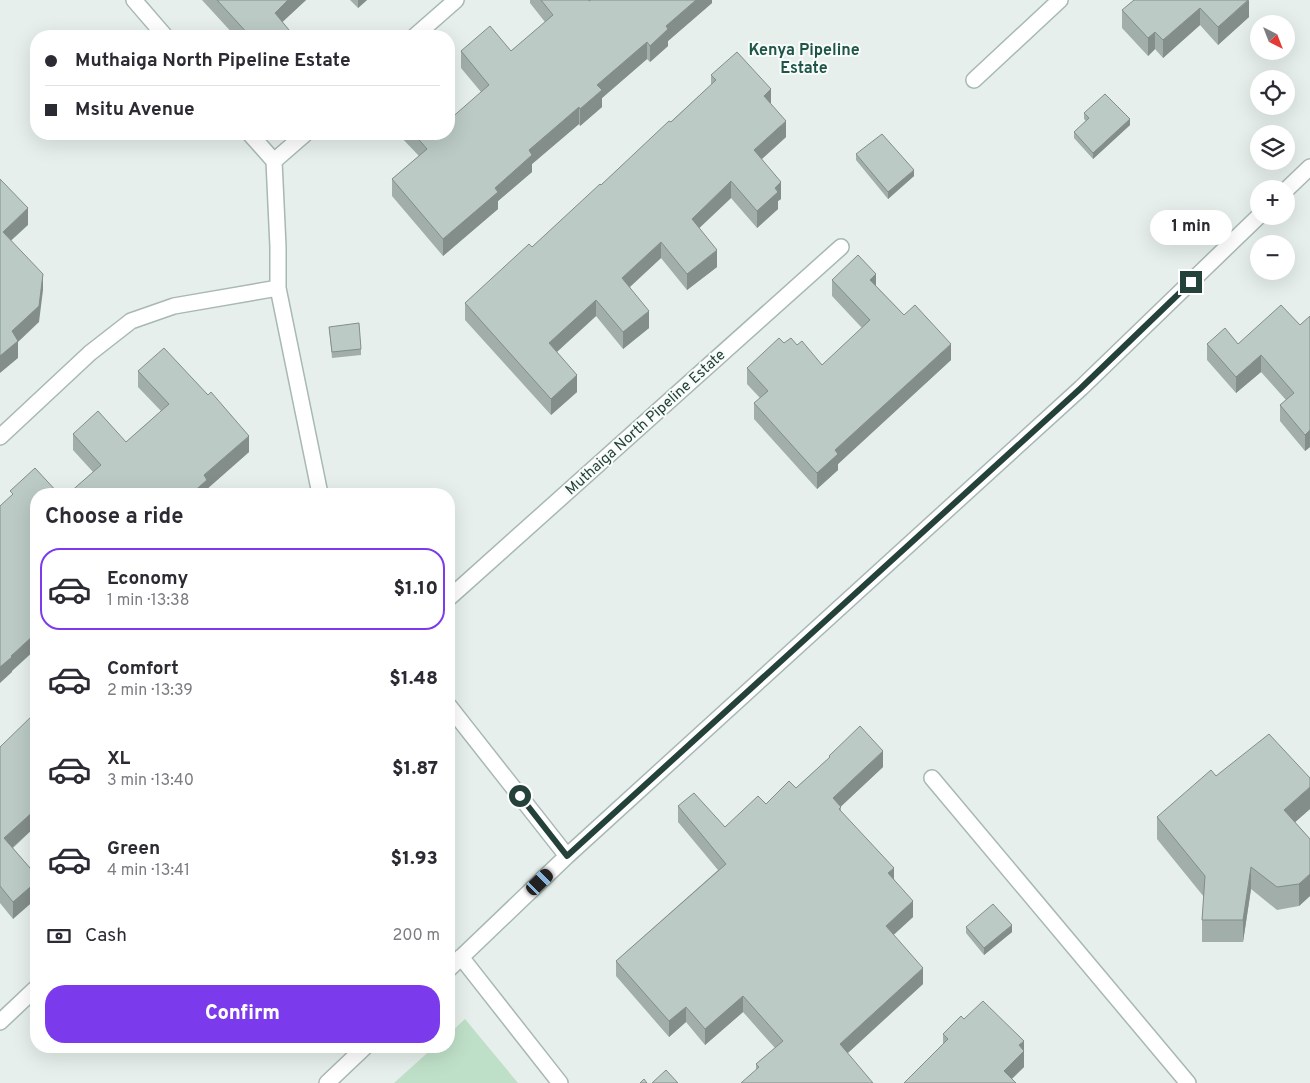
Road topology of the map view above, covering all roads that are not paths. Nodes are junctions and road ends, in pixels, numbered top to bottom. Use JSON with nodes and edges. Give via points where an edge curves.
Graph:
{"nodes":[{"id":1,"x":134,"y":0,"type":"edge"},
{"id":2,"x":456,"y":0,"type":"edge"},
{"id":3,"x":1060,"y":0,"type":"edge"},
{"id":4,"x":160,"y":30,"type":"edge"},
{"id":5,"x":423,"y":30,"type":"edge"},
{"id":6,"x":974,"y":80,"type":"dead end"},
{"id":7,"x":255,"y":140,"type":"edge"},
{"id":8,"x":298,"y":140,"type":"edge"},
{"id":9,"x":274,"y":161,"type":"junction"},
{"id":10,"x":1310,"y":167,"type":"edge"},
{"id":11,"x":1295,"y":181,"type":"edge"},
{"id":12,"x":1250,"y":225,"type":"edge"},
{"id":13,"x":841,"y":247,"type":"dead end"},
{"id":14,"x":278,"y":288,"type":"junction"},
{"id":15,"x":0,"y":437,"type":"edge"},
{"id":16,"x":319,"y":488,"type":"edge"},
{"id":17,"x":455,"y":593,"type":"edge"},
{"id":18,"x":455,"y":714,"type":"edge"},
{"id":19,"x":932,"y":778,"type":"dead end"},
{"id":20,"x":567,"y":856,"type":"junction"},
{"id":21,"x":461,"y":957,"type":"junction"},
{"id":22,"x":455,"y":963,"type":"edge"},
{"id":23,"x":30,"y":994,"type":"edge"},
{"id":24,"x":0,"y":1022,"type":"edge"},
{"id":25,"x":359,"y":1053,"type":"edge"},
{"id":26,"x":327,"y":1083,"type":"edge"},
{"id":27,"x":560,"y":1083,"type":"edge"},
{"id":28,"x":1188,"y":1083,"type":"edge"}],
"edges":[{"from":1,"to":4,"type":"street"},
{"from":2,"to":5,"type":"street"},
{"from":3,"to":6,"type":"street"},
{"from":7,"to":9,"type":"street"},
{"from":8,"to":9,"type":"street"},
{"from":9,"to":14,"type":"street"},
{"from":10,"to":11,"type":"street"},
{"from":12,"to":20,"type":"street","via":[[1081,388]]},
{"from":13,"to":17,"type":"street","name":"Muthaiga North Pipeline Estate"},
{"from":14,"to":15,"type":"street","via":[[174,306],[131,321],[90,353]]},
{"from":14,"to":16,"type":"street"},
{"from":18,"to":20,"type":"street"},
{"from":19,"to":28,"type":"street"},
{"from":20,"to":21,"type":"street"},
{"from":21,"to":22,"type":"street"},
{"from":21,"to":27,"type":"street"},
{"from":23,"to":24,"type":"street"},
{"from":25,"to":26,"type":"street"}]}
